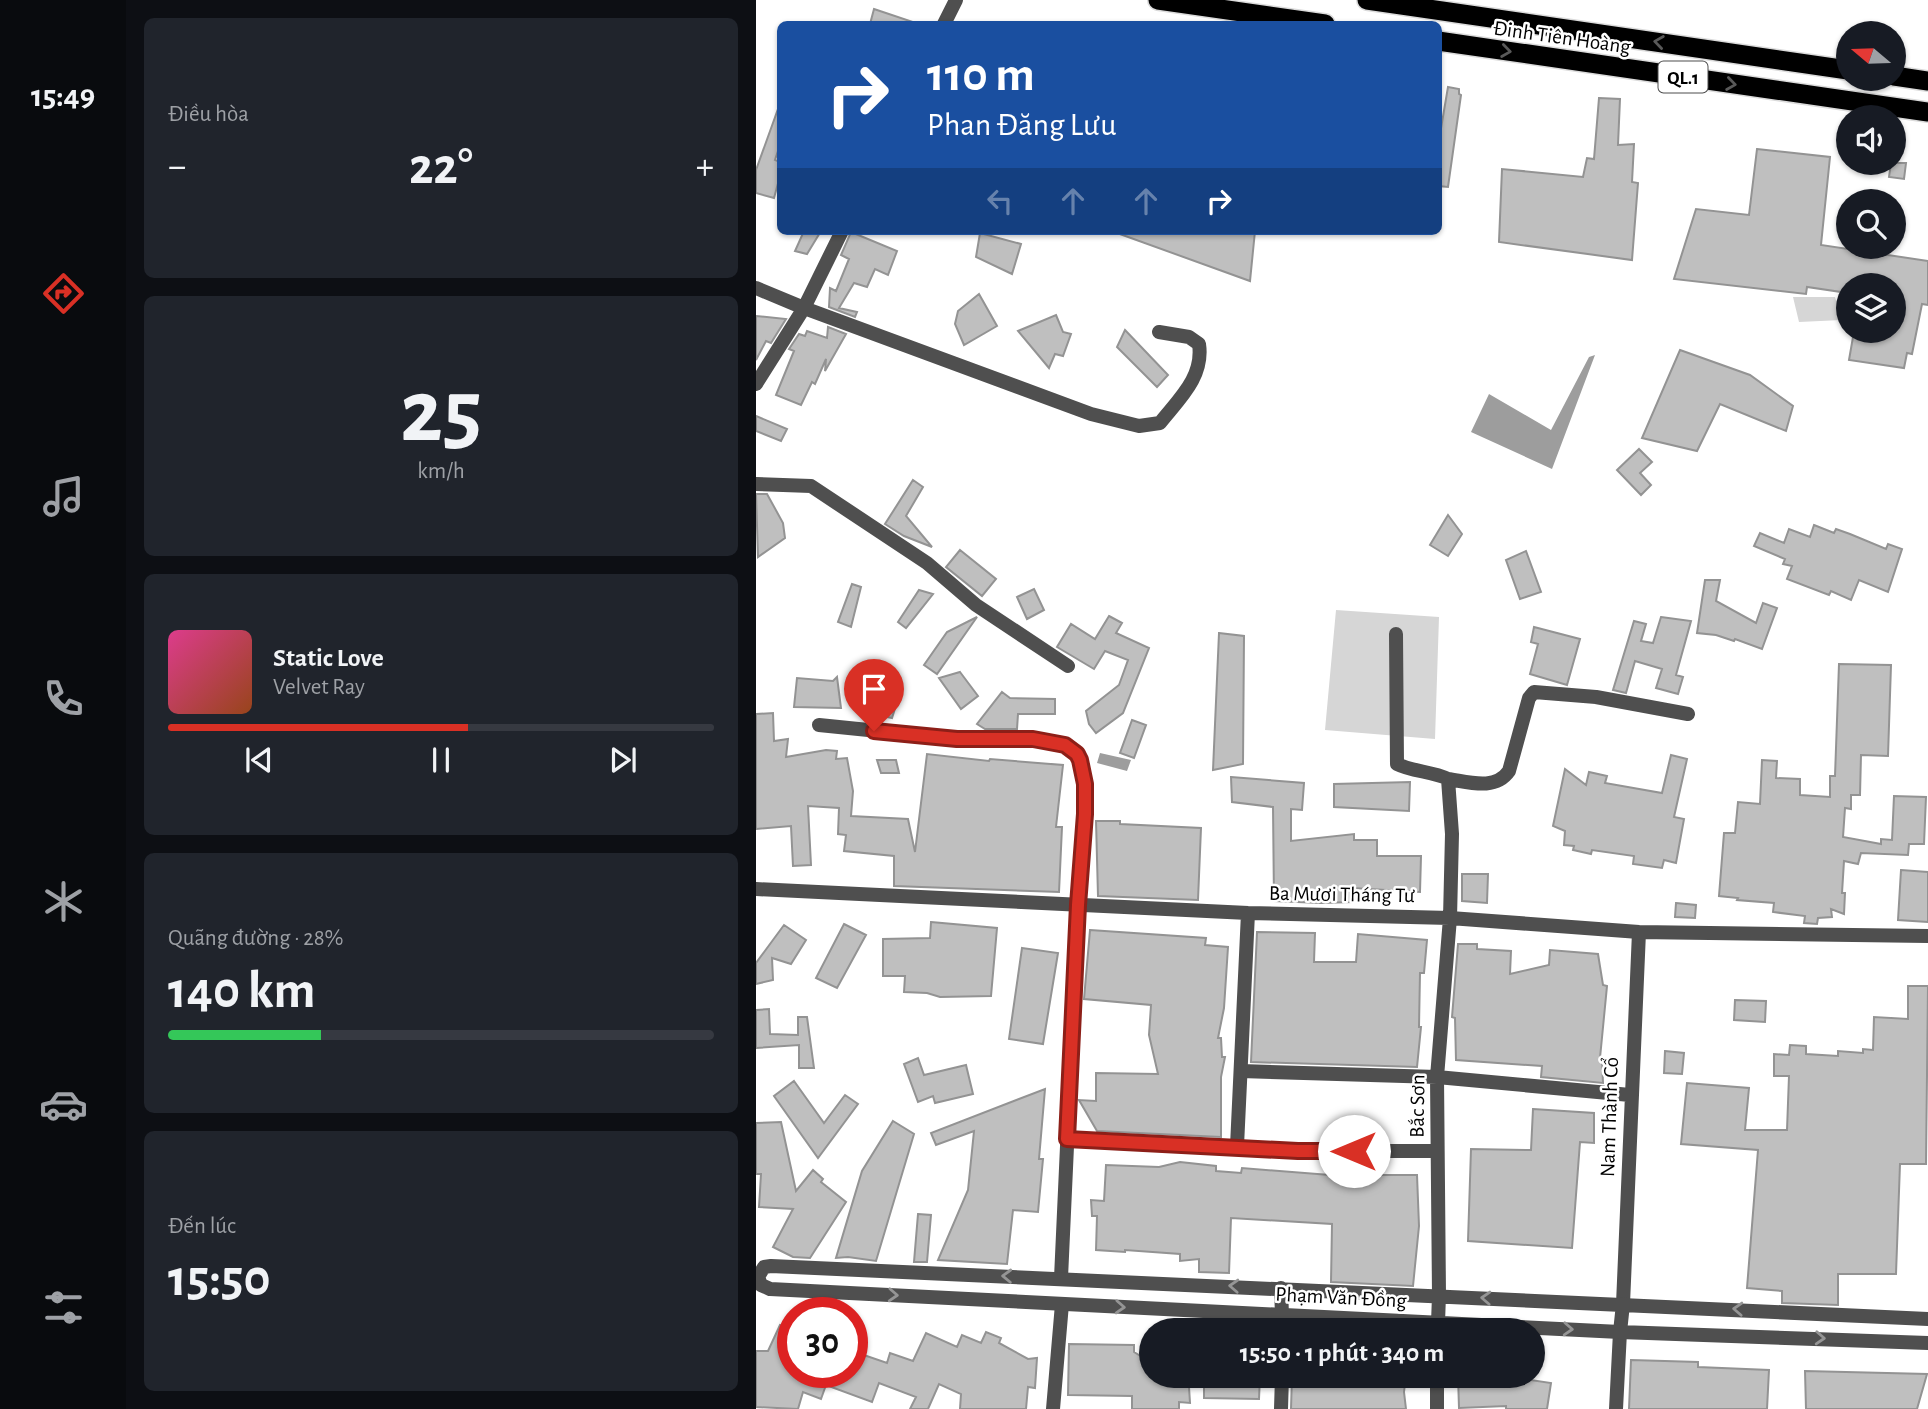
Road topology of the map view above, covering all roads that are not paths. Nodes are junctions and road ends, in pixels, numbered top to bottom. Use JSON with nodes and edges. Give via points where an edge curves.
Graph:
{"nodes":[{"id":1,"x":956,"y":0,"type":"edge"},
{"id":2,"x":1158,"y":0,"type":"edge"},
{"id":3,"x":1367,"y":0,"type":"edge"},
{"id":4,"x":1460,"y":13,"type":"junction"},
{"id":5,"x":946,"y":21,"type":"edge"},
{"id":6,"x":1304,"y":21,"type":"edge"},
{"id":7,"x":1446,"y":42,"type":"edge"},
{"id":8,"x":1836,"y":68,"type":"edge"},
{"id":9,"x":1906,"y":78,"type":"edge"},
{"id":10,"x":1928,"y":81,"type":"edge"},
{"id":11,"x":1928,"y":112,"type":"edge"},
{"id":12,"x":840,"y":235,"type":"edge"},
{"id":13,"x":756,"y":288,"type":"edge"},
{"id":14,"x":804,"y":308,"type":"junction"},
{"id":15,"x":1159,"y":332,"type":"dead end"},
{"id":16,"x":756,"y":384,"type":"edge"},
{"id":17,"x":756,"y":484,"type":"edge"},
{"id":18,"x":1396,"y":634,"type":"dead end"},
{"id":19,"x":1068,"y":666,"type":"dead end"},
{"id":20,"x":1688,"y":714,"type":"dead end"},
{"id":21,"x":820,"y":725,"type":"dead end"},
{"id":22,"x":1448,"y":779,"type":"junction"},
{"id":23,"x":756,"y":888,"type":"edge"},
{"id":24,"x":1078,"y":905,"type":"junction"},
{"id":25,"x":1248,"y":913,"type":"junction"},
{"id":26,"x":1450,"y":918,"type":"junction"},
{"id":27,"x":1639,"y":932,"type":"junction"},
{"id":28,"x":1928,"y":936,"type":"edge"},
{"id":29,"x":1241,"y":1072,"type":"junction"},
{"id":30,"x":1437,"y":1077,"type":"junction"},
{"id":31,"x":1630,"y":1095,"type":"junction"},
{"id":32,"x":1067,"y":1139,"type":"junction"},
{"id":33,"x":1237,"y":1146,"type":"junction"},
{"id":34,"x":1437,"y":1151,"type":"junction"},
{"id":35,"x":757,"y":1277,"type":"edge"},
{"id":36,"x":1061,"y":1278,"type":"junction"},
{"id":37,"x":1281,"y":1288,"type":"junction"},
{"id":38,"x":1439,"y":1296,"type":"junction"},
{"id":39,"x":1062,"y":1304,"type":"junction"},
{"id":40,"x":1623,"y":1304,"type":"junction"},
{"id":41,"x":1796,"y":1311,"type":"junction"},
{"id":42,"x":1224,"y":1318,"type":"edge"},
{"id":43,"x":1282,"y":1318,"type":"edge"},
{"id":44,"x":1438,"y":1318,"type":"edge"},
{"id":45,"x":1928,"y":1319,"type":"edge"},
{"id":46,"x":1545,"y":1330,"type":"edge"},
{"id":47,"x":1620,"y":1332,"type":"junction"},
{"id":48,"x":1794,"y":1337,"type":"junction"},
{"id":49,"x":1928,"y":1343,"type":"edge"},
{"id":50,"x":1282,"y":1388,"type":"edge"},
{"id":51,"x":1437,"y":1388,"type":"edge"},
{"id":52,"x":1054,"y":1409,"type":"edge"},
{"id":53,"x":1281,"y":1409,"type":"edge"},
{"id":54,"x":1437,"y":1409,"type":"edge"},
{"id":55,"x":1616,"y":1409,"type":"edge"}],
"edges":[{"from":1,"to":5,"type":"street"},
{"from":2,"to":6,"type":"highway"},
{"from":3,"to":4,"type":"highway","name":"Đinh Tiên Hoàng","number":"QL.1"},
{"from":4,"to":7,"type":"highway"},
{"from":8,"to":4,"type":"highway","name":"Đinh Tiên Hoàng","number":"QL.1","one_way":true},
{"from":7,"to":11,"type":"highway","name":"Đinh Tiên Hoàng","number":"QL.1","one_way":true},
{"from":9,"to":10,"type":"highway"},
{"from":12,"to":14,"type":"street"},
{"from":13,"to":14,"type":"street"},
{"from":14,"to":15,"type":"street","via":[[1091,414],[1139,426],[1160,423],[1192,383],[1199,365],[1199,344],[1189,337]]},
{"from":14,"to":16,"type":"street"},
{"from":17,"to":19,"type":"street","via":[[811,486]]},
{"from":18,"to":22,"type":"street","via":[[1397,764]]},
{"from":20,"to":22,"type":"street","via":[[1596,697],[1534,692],[1503,780],[1490,784]]},
{"from":21,"to":24,"type":"street","via":[[957,739],[1033,739],[1071,748],[1083,766],[1085,784]]},
{"from":22,"to":26,"type":"street","name":"Bắc Sơn"},
{"from":23,"to":24,"type":"street","name":"Ba Mươi Tháng Tư"},
{"from":24,"to":25,"type":"street","name":"Ba Mươi Tháng Tư"},
{"from":24,"to":32,"type":"street"},
{"from":25,"to":26,"type":"street","name":"Ba Mươi Tháng Tư"},
{"from":25,"to":29,"type":"street"},
{"from":26,"to":27,"type":"street","name":"Ba Mươi Tháng Tư"},
{"from":26,"to":30,"type":"street","name":"Bắc Sơn"},
{"from":27,"to":28,"type":"street","name":"Ba Mươi Tháng Tư"},
{"from":27,"to":31,"type":"street","name":"Nam Thành Cổ"},
{"from":29,"to":30,"type":"street"},
{"from":29,"to":33,"type":"street"},
{"from":30,"to":31,"type":"street"},
{"from":30,"to":34,"type":"street","name":"Bắc Sơn"},
{"from":31,"to":40,"type":"street","name":"Nam Thành Cổ"},
{"from":32,"to":33,"type":"street"},
{"from":32,"to":36,"type":"street"},
{"from":33,"to":34,"type":"street"},
{"from":34,"to":38,"type":"street","name":"Bắc Sơn"},
{"from":36,"to":35,"type":"street","name":"Phạm Văn Đồng","one_way":true,"via":[[771,1266]]},
{"from":35,"to":39,"type":"street","name":"Phạm Văn Đồng","one_way":true,"via":[[769,1289]]},
{"from":37,"to":36,"type":"street","name":"Phạm Văn Đồng","one_way":true},
{"from":36,"to":39,"type":"street"},
{"from":37,"to":38,"type":"street","name":"Phạm Văn Đồng"},
{"from":37,"to":43,"type":"street"},
{"from":40,"to":38,"type":"street","name":"Phạm Văn Đồng","one_way":true},
{"from":38,"to":44,"type":"street","name":"Bắc Sơn"},
{"from":39,"to":42,"type":"street","name":"Phạm Văn Đồng","one_way":true},
{"from":39,"to":52,"type":"street"},
{"from":41,"to":40,"type":"street","name":"Phạm Văn Đồng","one_way":true},
{"from":40,"to":47,"type":"street","name":"Nam Thành Cổ"},
{"from":41,"to":45,"type":"street","name":"Phạm Văn Đồng"},
{"from":41,"to":48,"type":"street"},
{"from":46,"to":47,"type":"street","name":"Phạm Văn Đồng","one_way":true},
{"from":47,"to":48,"type":"street","name":"Phạm Văn Đồng"},
{"from":47,"to":55,"type":"street"},
{"from":48,"to":49,"type":"street","name":"Phạm Văn Đồng","one_way":true},
{"from":50,"to":53,"type":"street"},
{"from":51,"to":54,"type":"street"}]}
